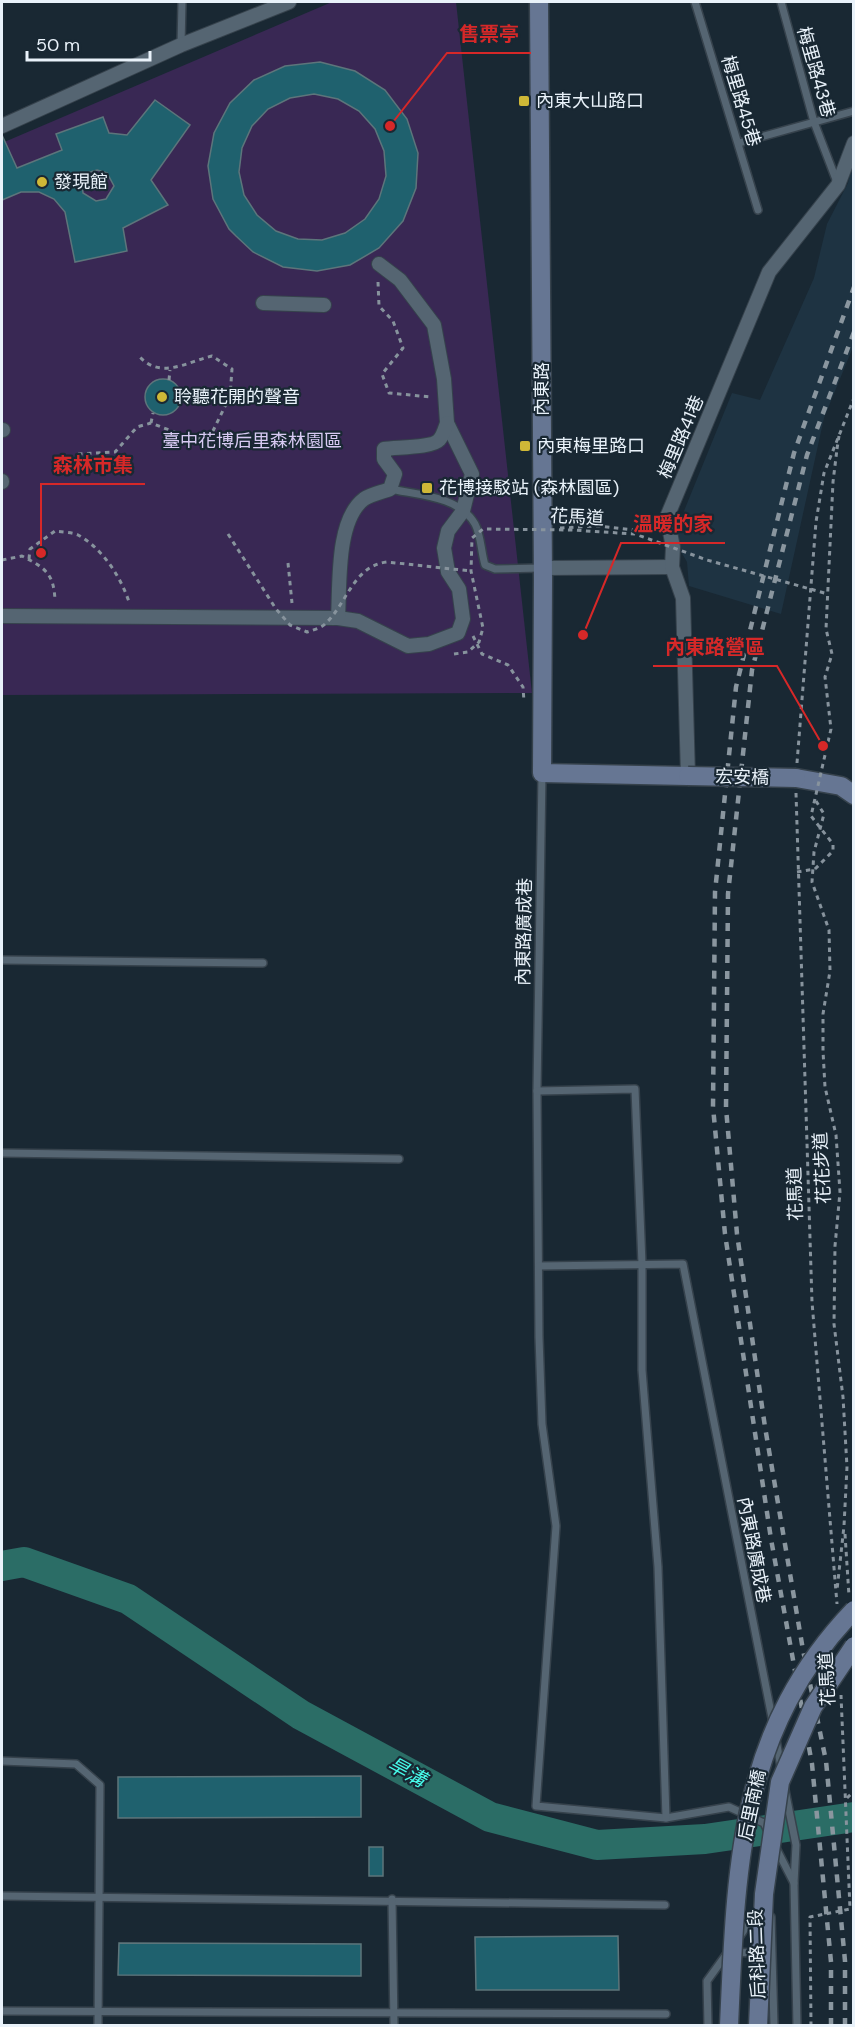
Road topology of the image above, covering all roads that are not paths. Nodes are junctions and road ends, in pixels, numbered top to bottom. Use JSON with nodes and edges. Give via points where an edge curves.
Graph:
{"nodes":[{"id":1,"x":182,"y":2,"type":"edge"},
{"id":2,"x":289,"y":2,"type":"edge"},
{"id":3,"x":539,"y":2,"type":"edge"},
{"id":4,"x":695,"y":2,"type":"edge"},
{"id":5,"x":781,"y":2,"type":"edge"},
{"id":6,"x":181,"y":45,"type":"junction"},
{"id":7,"x":854,"y":111,"type":"edge"},
{"id":8,"x":814,"y":122,"type":"junction"},
{"id":9,"x":2,"y":126,"type":"edge"},
{"id":10,"x":739,"y":143,"type":"junction"},
{"id":11,"x":854,"y":143,"type":"edge"},
{"id":12,"x":838,"y":184,"type":"junction"},
{"id":13,"x":758,"y":210,"type":"dead end"},
{"id":14,"x":379,"y":264,"type":"road end"},
{"id":15,"x":262,"y":303,"type":"dead end"},
{"id":16,"x":324,"y":304,"type":"dead end"},
{"id":17,"x":447,"y":423,"type":"junction"},
{"id":18,"x":390,"y":489,"type":"junction"},
{"id":19,"x":463,"y":510,"type":"junction"},
{"id":20,"x":672,"y":567,"type":"junction"},
{"id":21,"x":543,"y":568,"type":"junction"},
{"id":22,"x":2,"y":616,"type":"edge"},
{"id":23,"x":338,"y":618,"type":"junction"},
{"id":24,"x":542,"y":773,"type":"junction"},
{"id":25,"x":688,"y":776,"type":"junction"},
{"id":26,"x":854,"y":795,"type":"edge"},
{"id":27,"x":2,"y":960,"type":"edge"},
{"id":28,"x":263,"y":963,"type":"dead end"},
{"id":29,"x":537,"y":1091,"type":"junction"},
{"id":30,"x":2,"y":1153,"type":"edge"},
{"id":31,"x":399,"y":1159,"type":"dead end"},
{"id":32,"x":642,"y":1264,"type":"junction"},
{"id":33,"x":538,"y":1266,"type":"junction"},
{"id":34,"x":847,"y":1605,"type":"edge"},
{"id":35,"x":854,"y":1646,"type":"edge"},
{"id":36,"x":2,"y":1761,"type":"edge"},
{"id":37,"x":666,"y":1818,"type":"junction"},
{"id":38,"x":780,"y":1856,"type":"junction"},
{"id":39,"x":794,"y":1883,"type":"junction"},
{"id":40,"x":771,"y":1892,"type":"junction"},
{"id":41,"x":2,"y":1896,"type":"edge"},
{"id":42,"x":99,"y":1896,"type":"junction"},
{"id":43,"x":392,"y":1899,"type":"junction"},
{"id":44,"x":665,"y":1905,"type":"dead end"},
{"id":45,"x":729,"y":1951,"type":"junction"},
{"id":46,"x":773,"y":1976,"type":"junction"},
{"id":47,"x":2,"y":2011,"type":"edge"},
{"id":48,"x":98,"y":2011,"type":"junction"},
{"id":49,"x":394,"y":2013,"type":"junction"},
{"id":50,"x":666,"y":2014,"type":"dead end"},
{"id":51,"x":98,"y":2025,"type":"edge"},
{"id":52,"x":394,"y":2025,"type":"edge"},
{"id":53,"x":708,"y":2025,"type":"edge"},
{"id":54,"x":729,"y":2025,"type":"edge"},
{"id":55,"x":758,"y":2025,"type":"edge"},
{"id":56,"x":774,"y":2025,"type":"edge"},
{"id":57,"x":797,"y":2025,"type":"edge"}],
"edges":[{"from":1,"to":6,"type":"lane"},
{"from":2,"to":6,"type":"street"},
{"from":3,"to":21,"type":"street","name":"內東路"},
{"from":4,"to":10,"type":"lane","name":"梅里路45巷"},
{"from":5,"to":8,"type":"lane","name":"梅里路43巷"},
{"from":6,"to":9,"type":"street"},
{"from":7,"to":8,"type":"lane"},
{"from":8,"to":10,"type":"lane"},
{"from":8,"to":12,"type":"lane","name":"梅里路43巷"},
{"from":10,"to":13,"type":"lane","name":"梅里路45巷"},
{"from":11,"to":12,"type":"street","name":"梅里路41巷"},
{"from":12,"to":20,"type":"street","name":"梅里路41巷","via":[[769,272],[667,517]]},
{"from":14,"to":17,"type":"street","via":[[400,280],[434,325]]},
{"from":15,"to":16,"type":"street"},
{"from":17,"to":18,"type":"street","via":[[439,440],[429,446],[384,449],[384,459],[395,474]]},
{"from":17,"to":19,"type":"street","via":[[472,474]]},
{"from":18,"to":19,"type":"lane","via":[[444,501]]},
{"from":18,"to":23,"type":"street","via":[[365,498],[349,516],[342,550]]},
{"from":19,"to":21,"type":"lane","via":[[476,525],[485,565],[495,569]]},
{"from":19,"to":23,"type":"street","via":[[448,531],[444,548],[447,572],[459,589],[463,619],[458,633],[429,644],[408,646],[367,625]]},
{"from":20,"to":21,"type":"street"},
{"from":20,"to":25,"type":"street","name":"梅里路41巷","via":[[683,598]]},
{"from":21,"to":24,"type":"street","name":"內東路"},
{"from":22,"to":23,"type":"street"},
{"from":24,"to":25,"type":"street"},
{"from":24,"to":29,"type":"lane","name":"內東路廣成巷"},
{"from":25,"to":26,"type":"street","name":"宏安橋","bridge":true,"via":[[796,778],[842,786]]},
{"from":27,"to":28,"type":"lane"},
{"from":29,"to":32,"type":"lane","via":[[635,1089]]},
{"from":29,"to":33,"type":"lane","name":"內東路廣成巷"},
{"from":30,"to":31,"type":"lane"},
{"from":32,"to":33,"type":"lane","name":"內東路廣成巷"},
{"from":32,"to":37,"type":"lane","via":[[642,1370],[658,1567]]},
{"from":32,"to":39,"type":"lane","name":"內東路廣成巷","via":[[683,1264],[796,1845]]},
{"from":33,"to":37,"type":"lane","via":[[542,1424],[556,1526],[536,1806]]},
{"from":34,"to":54,"type":"street","name":"后里南橋","bridge":true,"via":[[779,1714],[756,1773],[735,1889]]},
{"from":35,"to":55,"type":"street","name":"后里南橋","bridge":true,"via":[[813,1707],[780,1782],[764,1894]]},
{"from":36,"to":42,"type":"lane","via":[[76,1764],[100,1785]]},
{"from":37,"to":38,"type":"lane","bridge":true,"via":[[729,1807],[764,1823]]},
{"from":38,"to":39,"type":"lane"},
{"from":38,"to":40,"type":"lane"},
{"from":39,"to":57,"type":"lane"},
{"from":40,"to":45,"type":"lane","name":"后科路二段"},
{"from":40,"to":46,"type":"lane","name":"后科路二段"},
{"from":41,"to":42,"type":"lane"},
{"from":42,"to":43,"type":"lane"},
{"from":42,"to":48,"type":"lane"},
{"from":43,"to":44,"type":"lane"},
{"from":43,"to":49,"type":"lane"},
{"from":45,"to":46,"type":"lane","via":[[754,1953]]},
{"from":45,"to":53,"type":"lane","name":"后科路二段","via":[[707,1981]]},
{"from":46,"to":56,"type":"lane","name":"后科路二段"},
{"from":47,"to":48,"type":"lane"},
{"from":48,"to":49,"type":"lane"},
{"from":48,"to":51,"type":"lane"},
{"from":49,"to":50,"type":"lane"},
{"from":49,"to":52,"type":"lane"}]}
